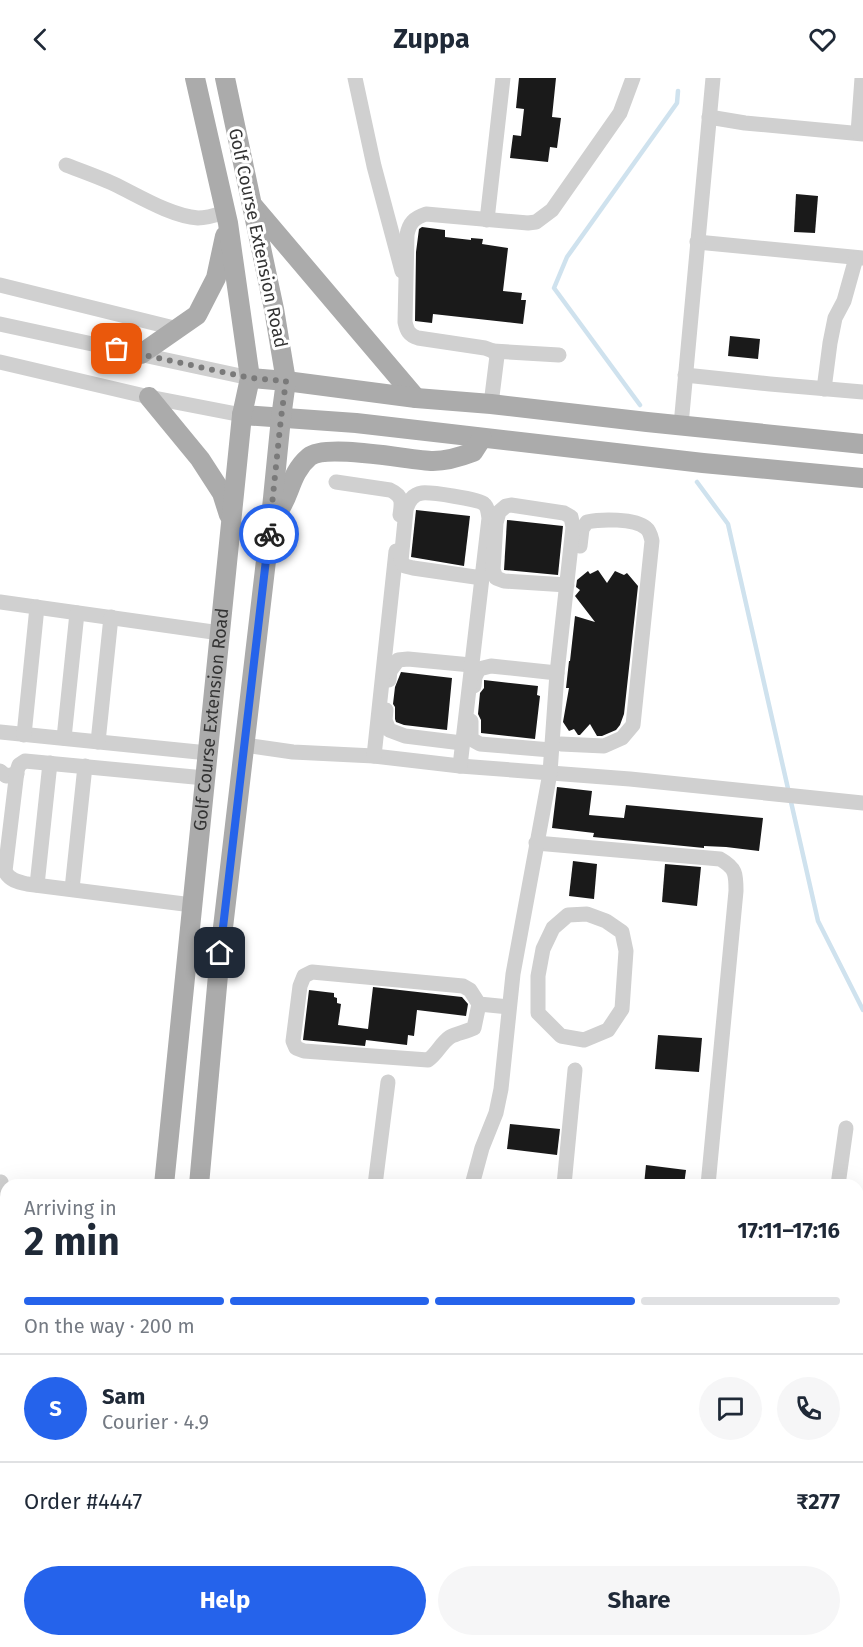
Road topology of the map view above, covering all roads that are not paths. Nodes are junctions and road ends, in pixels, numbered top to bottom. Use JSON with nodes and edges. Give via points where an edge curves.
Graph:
{"nodes":[{"id":1,"x":195,"y":78,"type":"edge"},
{"id":2,"x":225,"y":78,"type":"edge"},
{"id":3,"x":355,"y":78,"type":"edge"},
{"id":4,"x":503,"y":78,"type":"edge"},
{"id":5,"x":633,"y":78,"type":"edge"},
{"id":6,"x":713,"y":78,"type":"edge"},
{"id":7,"x":862,"y":78,"type":"edge"},
{"id":8,"x":709,"y":117,"type":"junction"},
{"id":9,"x":860,"y":134,"type":"edge"},
{"id":10,"x":66,"y":165,"type":"dead end"},
{"id":11,"x":252,"y":204,"type":"junction"},
{"id":12,"x":227,"y":217,"type":"junction"},
{"id":13,"x":487,"y":220,"type":"junction"},
{"id":14,"x":697,"y":242,"type":"junction"},
{"id":15,"x":860,"y":258,"type":"edge"},
{"id":16,"x":0,"y":285,"type":"edge"},
{"id":17,"x":407,"y":289,"type":"junction"},
{"id":18,"x":0,"y":324,"type":"edge"},
{"id":19,"x":178,"y":329,"type":"junction"},
{"id":20,"x":493,"y":351,"type":"junction"},
{"id":21,"x":141,"y":354,"type":"junction"},
{"id":22,"x":559,"y":355,"type":"dead end"},
{"id":23,"x":0,"y":362,"type":"edge"},
{"id":24,"x":685,"y":375,"type":"junction"},
{"id":25,"x":250,"y":378,"type":"junction"},
{"id":26,"x":286,"y":381,"type":"junction"},
{"id":27,"x":824,"y":389,"type":"junction"},
{"id":28,"x":863,"y":392,"type":"edge"},
{"id":29,"x":149,"y":397,"type":"junction"},
{"id":30,"x":416,"y":398,"type":"junction"},
{"id":31,"x":491,"y":404,"type":"junction"},
{"id":32,"x":242,"y":415,"type":"junction"},
{"id":33,"x":281,"y":418,"type":"junction"},
{"id":34,"x":681,"y":425,"type":"junction"},
{"id":35,"x":482,"y":438,"type":"junction"},
{"id":36,"x":863,"y":444,"type":"edge"},
{"id":37,"x":863,"y":478,"type":"edge"},
{"id":38,"x":336,"y":482,"type":"dead end"},
{"id":39,"x":271,"y":518,"type":"junction"},
{"id":40,"x":231,"y":523,"type":"junction"},
{"id":41,"x":482,"y":578,"type":"junction"},
{"id":42,"x":567,"y":585,"type":"junction"},
{"id":43,"x":0,"y":602,"type":"edge"},
{"id":44,"x":37,"y":607,"type":"junction"},
{"id":45,"x":77,"y":613,"type":"junction"},
{"id":46,"x":111,"y":617,"type":"junction"},
{"id":47,"x":220,"y":633,"type":"junction"},
{"id":48,"x":471,"y":665,"type":"junction"},
{"id":49,"x":557,"y":673,"type":"junction"},
{"id":50,"x":0,"y":732,"type":"edge"},
{"id":51,"x":24,"y":735,"type":"junction"},
{"id":52,"x":64,"y":738,"type":"junction"},
{"id":53,"x":98,"y":742,"type":"junction"},
{"id":54,"x":462,"y":743,"type":"junction"},
{"id":55,"x":245,"y":745,"type":"junction"},
{"id":56,"x":556,"y":747,"type":"junction"},
{"id":57,"x":208,"y":753,"type":"junction"},
{"id":58,"x":374,"y":756,"type":"junction"},
{"id":59,"x":50,"y":763,"type":"junction"},
{"id":60,"x":85,"y":766,"type":"junction"},
{"id":61,"x":460,"y":766,"type":"junction"},
{"id":62,"x":0,"y":771,"type":"edge"},
{"id":63,"x":554,"y":773,"type":"junction"},
{"id":64,"x":16,"y":774,"type":"junction"},
{"id":65,"x":205,"y":778,"type":"junction"},
{"id":66,"x":863,"y":803,"type":"edge"},
{"id":67,"x":536,"y":843,"type":"junction"},
{"id":68,"x":4,"y":856,"type":"edge"},
{"id":69,"x":37,"y":885,"type":"junction"},
{"id":70,"x":72,"y":889,"type":"junction"},
{"id":71,"x":192,"y":905,"type":"junction"},
{"id":72,"x":513,"y":974,"type":"junction"},
{"id":73,"x":538,"y":976,"type":"junction"},
{"id":74,"x":479,"y":1004,"type":"junction"},
{"id":75,"x":509,"y":1008,"type":"junction"},
{"id":76,"x":575,"y":1070,"type":"dead end"},
{"id":77,"x":388,"y":1082,"type":"dead end"},
{"id":78,"x":846,"y":1128,"type":"dead end"},
{"id":79,"x":165,"y":1179,"type":"edge"},
{"id":80,"x":200,"y":1179,"type":"edge"},
{"id":81,"x":376,"y":1179,"type":"edge"},
{"id":82,"x":474,"y":1179,"type":"edge"},
{"id":83,"x":565,"y":1179,"type":"edge"},
{"id":84,"x":709,"y":1179,"type":"edge"},
{"id":85,"x":839,"y":1179,"type":"edge"}],
"edges":[{"from":1,"to":12,"type":"main road","name":"Golf Course Extension Road"},
{"from":2,"to":11,"type":"main road","name":"Golf Course Extension Road"},
{"from":3,"to":17,"type":"street"},
{"from":4,"to":13,"type":"street"},
{"from":5,"to":13,"type":"street","via":[[620,113],[552,210],[536,222]]},
{"from":6,"to":8,"type":"street"},
{"from":7,"to":9,"type":"street"},
{"from":8,"to":9,"type":"street"},
{"from":8,"to":14,"type":"street"},
{"from":10,"to":12,"type":"street","via":[[166,209],[195,218]]},
{"from":11,"to":26,"type":"main road","name":"Golf Course Extension Road"},
{"from":11,"to":30,"type":"main road"},
{"from":12,"to":19,"type":"main road","via":[[216,278],[197,315]]},
{"from":12,"to":25,"type":"main road","name":"Golf Course Extension Road"},
{"from":13,"to":17,"type":"street","via":[[426,214],[417,217],[407,235]]},
{"from":14,"to":15,"type":"street"},
{"from":14,"to":24,"type":"street"},
{"from":15,"to":27,"type":"street","via":[[835,318]]},
{"from":16,"to":19,"type":"street"},
{"from":17,"to":20,"type":"street","via":[[405,322],[412,336]]},
{"from":18,"to":21,"type":"street"},
{"from":19,"to":21,"type":"main road"},
{"from":20,"to":22,"type":"street"},
{"from":20,"to":31,"type":"street","via":[[496,356]]},
{"from":21,"to":25,"type":"street"},
{"from":23,"to":29,"type":"street"},
{"from":24,"to":27,"type":"street"},
{"from":24,"to":34,"type":"street"},
{"from":25,"to":26,"type":"main road"},
{"from":25,"to":32,"type":"main road","name":"Golf Course Extension Road"},
{"from":26,"to":30,"type":"main road"},
{"from":26,"to":33,"type":"main road","name":"Golf Course Extension Road"},
{"from":27,"to":28,"type":"street"},
{"from":29,"to":32,"type":"street"},
{"from":29,"to":40,"type":"main road","via":[[222,492]]},
{"from":30,"to":31,"type":"main road"},
{"from":31,"to":34,"type":"main road"},
{"from":32,"to":33,"type":"main road"},
{"from":32,"to":40,"type":"main road","name":"Golf Course Extension Road"},
{"from":33,"to":35,"type":"main road"},
{"from":33,"to":39,"type":"main road","name":"Golf Course Extension Road"},
{"from":34,"to":36,"type":"main road"},
{"from":35,"to":37,"type":"main road"},
{"from":35,"to":39,"type":"main road","via":[[473,452],[433,461],[317,452],[297,470],[279,511]]},
{"from":38,"to":58,"type":"street","via":[[390,490],[402,501]]},
{"from":39,"to":55,"type":"main road","name":"Golf Course Extension Road"},
{"from":40,"to":47,"type":"main road","name":"Golf Course Extension Road"},
{"from":41,"to":41,"type":"street","via":[[489,518],[485,504],[420,493],[412,498],[406,510],[401,561],[405,566]]},
{"from":41,"to":48,"type":"street"},
{"from":42,"to":42,"type":"street","via":[[496,578],[496,523],[506,506],[571,517]]},
{"from":42,"to":49,"type":"street"},
{"from":43,"to":44,"type":"street"},
{"from":44,"to":45,"type":"street"},
{"from":44,"to":51,"type":"street"},
{"from":45,"to":46,"type":"street"},
{"from":45,"to":52,"type":"street"},
{"from":46,"to":47,"type":"street"},
{"from":46,"to":53,"type":"street"},
{"from":47,"to":57,"type":"main road","name":"Golf Course Extension Road"},
{"from":48,"to":54,"type":"street"},
{"from":48,"to":54,"type":"street","via":[[408,659],[398,660],[390,670],[385,720],[388,730]]},
{"from":49,"to":56,"type":"street"},
{"from":49,"to":56,"type":"street","via":[[491,666],[479,669],[470,729],[471,739],[480,744]]},
{"from":50,"to":51,"type":"street"},
{"from":51,"to":52,"type":"street"},
{"from":52,"to":53,"type":"street"},
{"from":53,"to":57,"type":"street"},
{"from":54,"to":61,"type":"street"},
{"from":55,"to":58,"type":"street"},
{"from":55,"to":80,"type":"main road","name":"Golf Course Extension Road","via":[[220,953]]},
{"from":56,"to":56,"type":"street","via":[[604,746],[622,738],[633,725],[652,541],[645,527],[633,522],[600,519],[587,522],[582,529]]},
{"from":56,"to":63,"type":"street"},
{"from":57,"to":65,"type":"main road","name":"Golf Course Extension Road"},
{"from":58,"to":61,"type":"street"},
{"from":59,"to":60,"type":"street"},
{"from":59,"to":64,"type":"street","via":[[25,761]]},
{"from":59,"to":69,"type":"street"},
{"from":60,"to":65,"type":"street"},
{"from":60,"to":70,"type":"street"},
{"from":61,"to":63,"type":"street"},
{"from":62,"to":64,"type":"street","via":[[6,776]]},
{"from":63,"to":66,"type":"street"},
{"from":63,"to":67,"type":"street"},
{"from":64,"to":68,"type":"street"},
{"from":65,"to":71,"type":"main road","name":"Golf Course Extension Road"},
{"from":67,"to":72,"type":"street"},
{"from":67,"to":84,"type":"street","via":[[720,859],[731,865],[736,891]]},
{"from":68,"to":69,"type":"street","via":[[8,876]]},
{"from":69,"to":70,"type":"street"},
{"from":70,"to":71,"type":"street"},
{"from":71,"to":79,"type":"main road","name":"Golf Course Extension Road"},
{"from":72,"to":73,"type":"street"},
{"from":72,"to":75,"type":"street"},
{"from":73,"to":73,"type":"street","via":[[538,1013],[561,1036],[584,1040],[608,1030],[622,1009],[626,951],[622,933],[587,914],[568,915],[554,928],[543,949]]},
{"from":74,"to":74,"type":"street","via":[[463,986],[312,972],[304,976],[300,986],[293,1041],[296,1048],[304,1051],[428,1060],[451,1036],[474,1028]]},
{"from":74,"to":75,"type":"street"},
{"from":75,"to":82,"type":"street","via":[[501,1089]]},
{"from":76,"to":83,"type":"street"},
{"from":77,"to":81,"type":"street"},
{"from":78,"to":85,"type":"street"}]}
